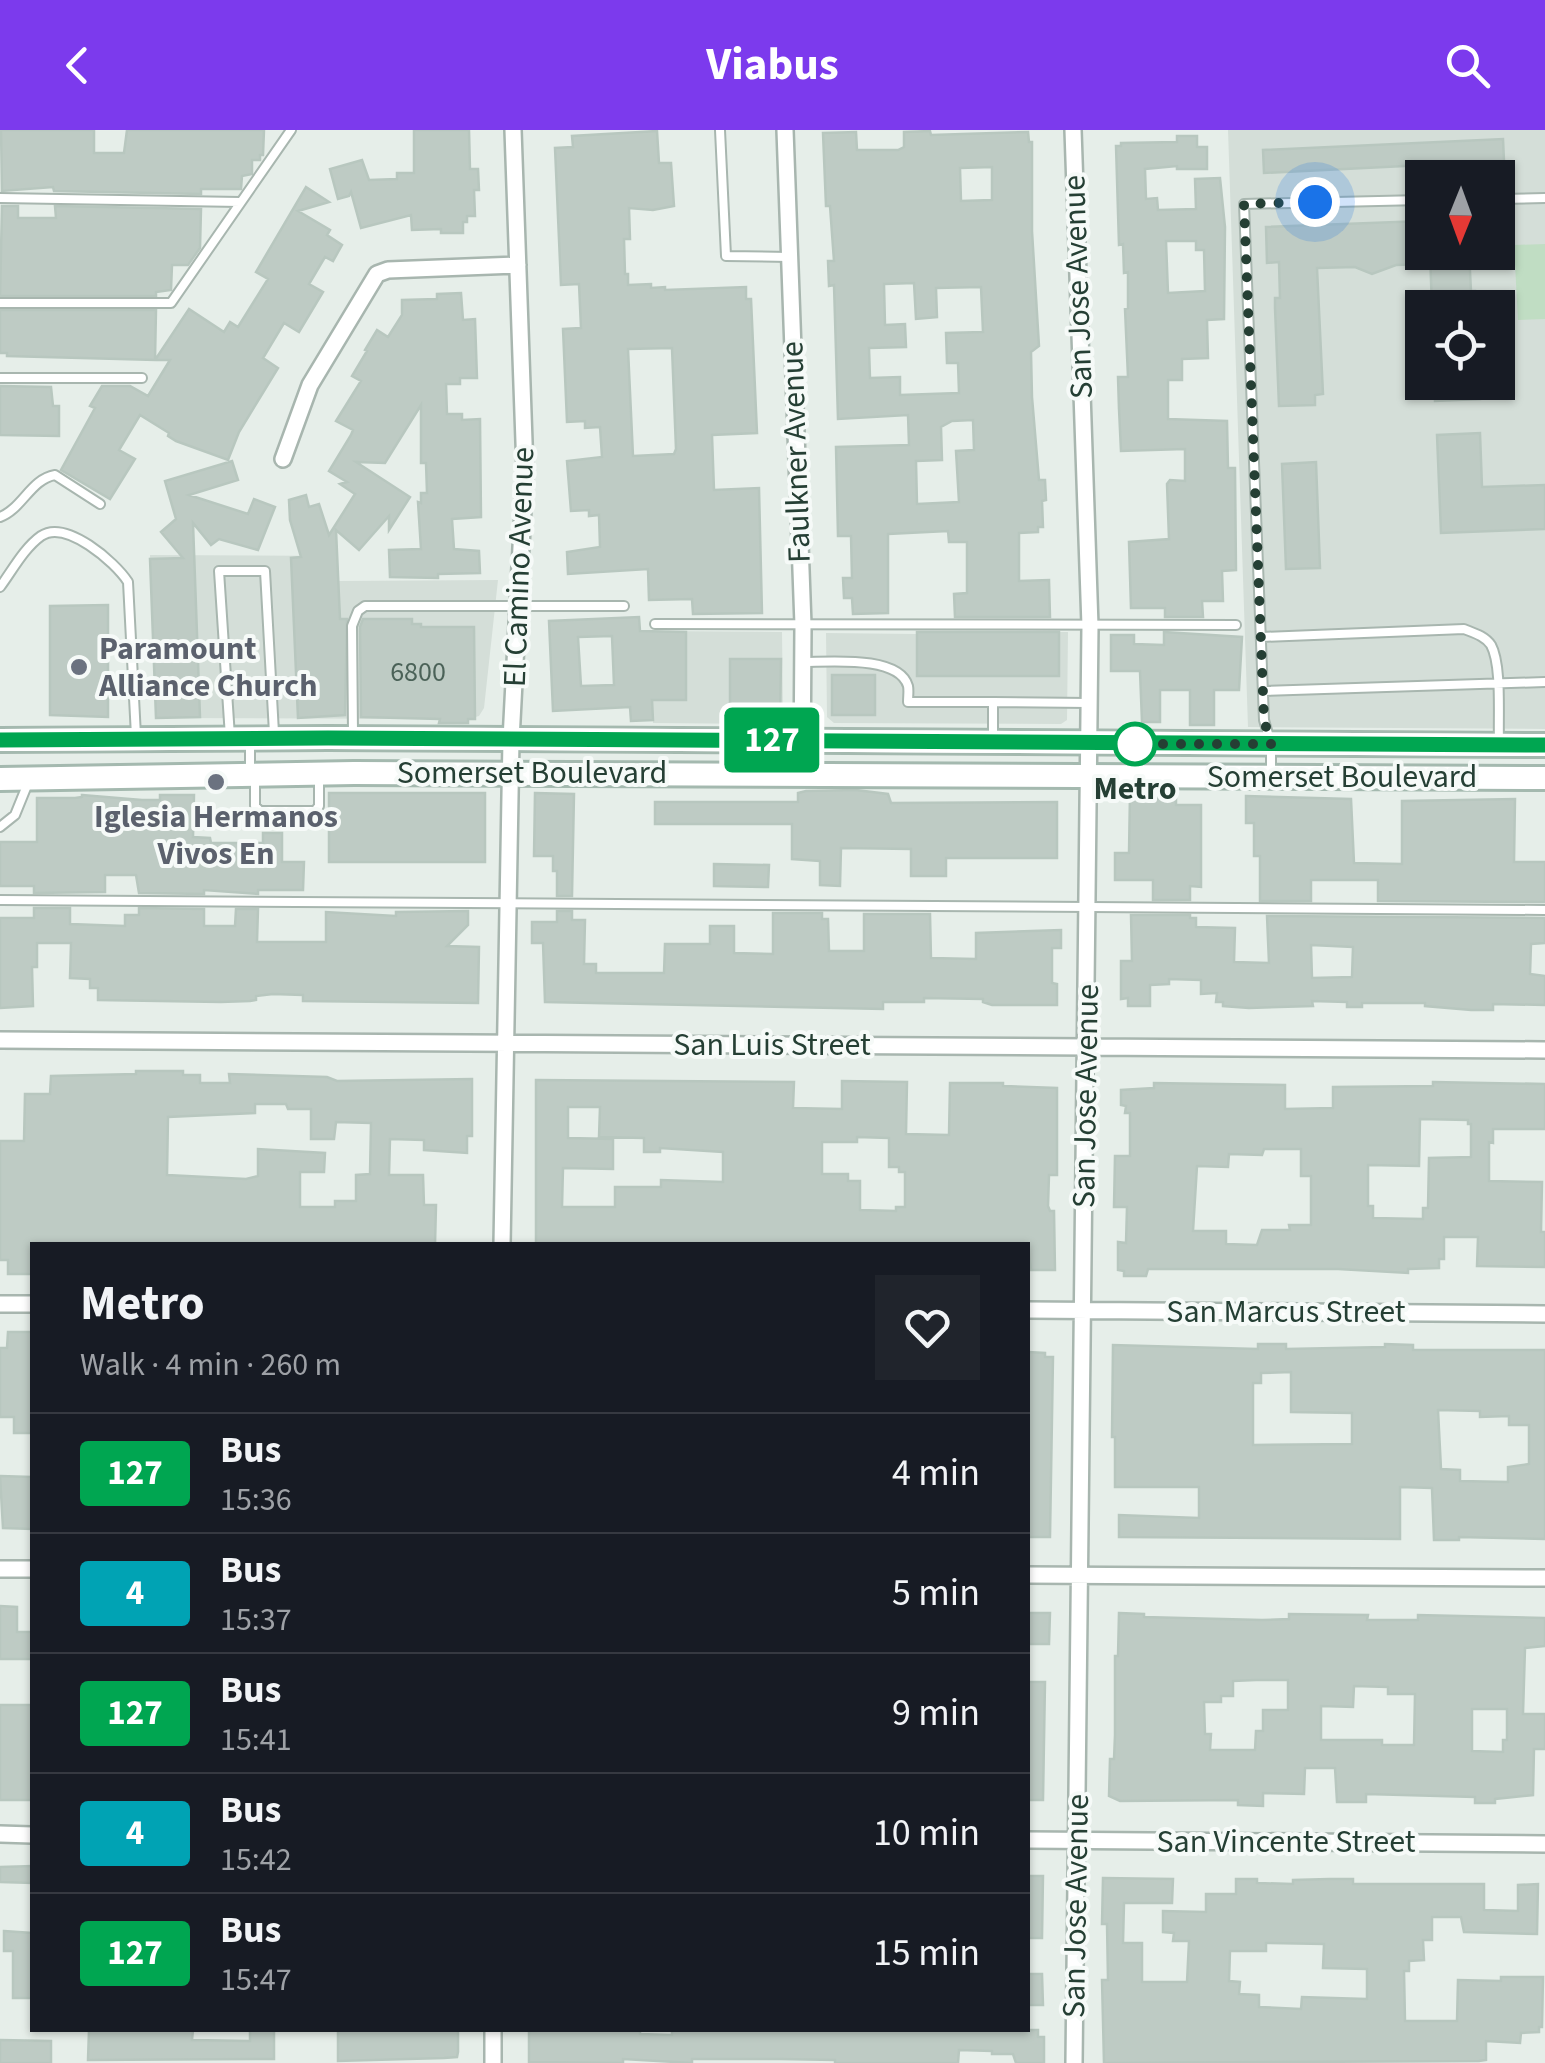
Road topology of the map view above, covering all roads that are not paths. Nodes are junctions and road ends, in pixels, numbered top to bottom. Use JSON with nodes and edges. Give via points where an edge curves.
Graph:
{"nodes":[{"id":1,"x":291,"y":130,"type":"edge"},
{"id":2,"x":512,"y":130,"type":"edge"},
{"id":3,"x":720,"y":130,"type":"edge"},
{"id":4,"x":785,"y":130,"type":"edge"},
{"id":5,"x":1073,"y":130,"type":"edge"},
{"id":6,"x":0,"y":198,"type":"edge"},
{"id":7,"x":1545,"y":198,"type":"edge"},
{"id":8,"x":1515,"y":199,"type":"edge"},
{"id":9,"x":1405,"y":200,"type":"edge"},
{"id":10,"x":240,"y":202,"type":"junction"},
{"id":11,"x":789,"y":257,"type":"junction"},
{"id":12,"x":518,"y":265,"type":"junction"},
{"id":13,"x":0,"y":304,"type":"edge"},
{"id":14,"x":0,"y":378,"type":"edge"},
{"id":15,"x":142,"y":378,"type":"dead end"},
{"id":16,"x":283,"y":459,"type":"dead end"},
{"id":17,"x":100,"y":504,"type":"dead end"},
{"id":18,"x":0,"y":517,"type":"edge"},
{"id":19,"x":0,"y":587,"type":"edge"},
{"id":20,"x":520,"y":605,"type":"junction"},
{"id":21,"x":624,"y":606,"type":"dead end"},
{"id":22,"x":655,"y":624,"type":"dead end"},
{"id":23,"x":803,"y":626,"type":"junction"},
{"id":24,"x":1090,"y":626,"type":"junction"},
{"id":25,"x":1236,"y":626,"type":"dead end"},
{"id":26,"x":1262,"y":637,"type":"junction"},
{"id":27,"x":803,"y":662,"type":"junction"},
{"id":28,"x":1545,"y":682,"type":"edge"},
{"id":29,"x":1496,"y":683,"type":"junction"},
{"id":30,"x":1264,"y":692,"type":"junction"},
{"id":31,"x":993,"y":702,"type":"junction"},
{"id":32,"x":1090,"y":703,"type":"junction"},
{"id":33,"x":240,"y":738,"type":"junction"},
{"id":34,"x":275,"y":738,"type":"junction"},
{"id":35,"x":354,"y":738,"type":"junction"},
{"id":36,"x":136,"y":739,"type":"junction"},
{"id":37,"x":0,"y":740,"type":"edge"},
{"id":38,"x":511,"y":740,"type":"junction"},
{"id":39,"x":802,"y":740,"type":"junction"},
{"id":40,"x":994,"y":742,"type":"junction"},
{"id":41,"x":1090,"y":744,"type":"junction"},
{"id":42,"x":1271,"y":744,"type":"junction"},
{"id":43,"x":1499,"y":745,"type":"junction"},
{"id":44,"x":1545,"y":745,"type":"edge"},
{"id":45,"x":510,"y":773,"type":"junction"},
{"id":46,"x":319,"y":774,"type":"junction"},
{"id":47,"x":802,"y":774,"type":"junction"},
{"id":48,"x":253,"y":776,"type":"junction"},
{"id":49,"x":1090,"y":776,"type":"junction"},
{"id":50,"x":1271,"y":776,"type":"junction"},
{"id":51,"x":29,"y":778,"type":"junction"},
{"id":52,"x":1545,"y":778,"type":"edge"},
{"id":53,"x":0,"y":779,"type":"edge"},
{"id":54,"x":0,"y":827,"type":"edge"},
{"id":55,"x":0,"y":900,"type":"edge"},
{"id":56,"x":506,"y":903,"type":"junction"},
{"id":57,"x":1088,"y":907,"type":"junction"},
{"id":58,"x":1545,"y":910,"type":"edge"},
{"id":59,"x":0,"y":1040,"type":"edge"},
{"id":60,"x":505,"y":1043,"type":"junction"},
{"id":61,"x":1087,"y":1047,"type":"junction"},
{"id":62,"x":1545,"y":1050,"type":"edge"},
{"id":63,"x":502,"y":1242,"type":"edge"},
{"id":64,"x":0,"y":1304,"type":"edge"},
{"id":65,"x":30,"y":1304,"type":"edge"},
{"id":66,"x":1030,"y":1310,"type":"edge"},
{"id":67,"x":1084,"y":1310,"type":"junction"},
{"id":68,"x":1545,"y":1314,"type":"edge"},
{"id":69,"x":0,"y":1569,"type":"edge"},
{"id":70,"x":30,"y":1569,"type":"edge"},
{"id":71,"x":1030,"y":1575,"type":"edge"},
{"id":72,"x":1080,"y":1576,"type":"junction"},
{"id":73,"x":1545,"y":1578,"type":"edge"},
{"id":74,"x":0,"y":1834,"type":"edge"},
{"id":75,"x":30,"y":1835,"type":"edge"},
{"id":76,"x":1030,"y":1840,"type":"edge"},
{"id":77,"x":1077,"y":1841,"type":"junction"},
{"id":78,"x":1545,"y":1844,"type":"edge"},
{"id":79,"x":493,"y":2032,"type":"edge"},
{"id":80,"x":492,"y":2063,"type":"edge"},
{"id":81,"x":1074,"y":2063,"type":"edge"}],
"edges":[{"from":1,"to":10,"type":"lane"},
{"from":2,"to":12,"type":"street","name":"El Camino Avenue"},
{"from":3,"to":11,"type":"lane","via":[[726,256]]},
{"from":4,"to":11,"type":"street","name":"Faulkner Avenue"},
{"from":5,"to":24,"type":"street","name":"San Jose Avenue"},
{"from":6,"to":10,"type":"lane"},
{"from":7,"to":8,"type":"lane"},
{"from":9,"to":26,"type":"lane","via":[[1244,204]]},
{"from":10,"to":13,"type":"lane","via":[[171,303]]},
{"from":11,"to":23,"type":"street","name":"Faulkner Avenue"},
{"from":12,"to":16,"type":"street","via":[[377,274],[310,385]]},
{"from":12,"to":20,"type":"street","name":"El Camino Avenue","via":[[525,470]]},
{"from":14,"to":15,"type":"lane"},
{"from":17,"to":18,"type":"lane","via":[[55,475],[44,477]]},
{"from":19,"to":36,"type":"lane","via":[[51,532],[70,534],[116,564],[128,582]]},
{"from":20,"to":21,"type":"lane"},
{"from":20,"to":35,"type":"lane","via":[[365,606],[352,626]]},
{"from":20,"to":38,"type":"street","name":"El Camino Avenue"},
{"from":22,"to":23,"type":"lane"},
{"from":23,"to":24,"type":"lane"},
{"from":23,"to":27,"type":"street","name":"Faulkner Avenue"},
{"from":24,"to":25,"type":"lane"},
{"from":24,"to":32,"type":"street","name":"San Jose Avenue"},
{"from":26,"to":29,"type":"lane","via":[[1464,630],[1490,642]]},
{"from":26,"to":30,"type":"lane"},
{"from":27,"to":31,"type":"lane","via":[[884,664],[908,684],[908,702]]},
{"from":27,"to":39,"type":"street","name":"Faulkner Avenue"},
{"from":28,"to":29,"type":"lane"},
{"from":29,"to":30,"type":"lane"},
{"from":29,"to":43,"type":"lane"},
{"from":30,"to":42,"type":"lane"},
{"from":31,"to":32,"type":"lane"},
{"from":31,"to":40,"type":"lane"},
{"from":32,"to":41,"type":"street","name":"San Jose Avenue"},
{"from":33,"to":34,"type":"main road","name":"Somerset Boulevard"},
{"from":33,"to":34,"type":"lane","via":[[218,571],[265,571]]},
{"from":33,"to":36,"type":"main road","name":"Somerset Boulevard"},
{"from":33,"to":48,"type":"lane"},
{"from":34,"to":35,"type":"main road","name":"Somerset Boulevard"},
{"from":35,"to":38,"type":"main road","name":"Somerset Boulevard"},
{"from":36,"to":37,"type":"main road","name":"Somerset Boulevard"},
{"from":38,"to":39,"type":"main road","name":"Somerset Boulevard"},
{"from":38,"to":45,"type":"street","name":"El Camino Avenue"},
{"from":39,"to":40,"type":"main road","name":"Somerset Boulevard"},
{"from":39,"to":47,"type":"street","name":"Faulkner Avenue"},
{"from":40,"to":41,"type":"main road","name":"Somerset Boulevard"},
{"from":41,"to":42,"type":"main road","name":"Somerset Boulevard"},
{"from":41,"to":49,"type":"street","name":"San Jose Avenue"},
{"from":42,"to":43,"type":"main road","name":"Somerset Boulevard"},
{"from":42,"to":50,"type":"lane"},
{"from":43,"to":44,"type":"main road","name":"Somerset Boulevard"},
{"from":45,"to":46,"type":"main road","name":"Somerset Boulevard"},
{"from":45,"to":47,"type":"main road","name":"Somerset Boulevard"},
{"from":45,"to":56,"type":"street","name":"El Camino Avenue"},
{"from":46,"to":48,"type":"main road","name":"Somerset Boulevard"},
{"from":46,"to":48,"type":"lane","via":[[315,811],[260,811]]},
{"from":47,"to":49,"type":"main road","name":"Somerset Boulevard"},
{"from":48,"to":51,"type":"main road","name":"Somerset Boulevard"},
{"from":49,"to":50,"type":"main road","name":"Somerset Boulevard"},
{"from":49,"to":57,"type":"street","name":"San Jose Avenue"},
{"from":50,"to":52,"type":"main road","name":"Somerset Boulevard"},
{"from":51,"to":53,"type":"main road","name":"Somerset Boulevard"},
{"from":51,"to":54,"type":"lane","via":[[15,814]]},
{"from":55,"to":56,"type":"lane"},
{"from":56,"to":57,"type":"lane"},
{"from":56,"to":60,"type":"street","name":"El Camino Avenue"},
{"from":57,"to":58,"type":"lane"},
{"from":57,"to":61,"type":"street","name":"San Jose Avenue"},
{"from":59,"to":60,"type":"street","name":"San Luis Street"},
{"from":60,"to":61,"type":"street","name":"San Luis Street"},
{"from":60,"to":63,"type":"street","name":"El Camino Avenue"},
{"from":61,"to":62,"type":"street","name":"San Luis Street"},
{"from":61,"to":67,"type":"street","name":"San Jose Avenue"},
{"from":64,"to":65,"type":"street"},
{"from":66,"to":67,"type":"street","name":"San Marcus Street"},
{"from":67,"to":68,"type":"street","name":"San Marcus Street"},
{"from":67,"to":72,"type":"street","name":"San Jose Avenue"},
{"from":69,"to":70,"type":"street"},
{"from":71,"to":72,"type":"street"},
{"from":72,"to":73,"type":"street"},
{"from":72,"to":77,"type":"street","name":"San Jose Avenue"},
{"from":74,"to":75,"type":"street"},
{"from":76,"to":77,"type":"street","name":"San Vincente Street"},
{"from":77,"to":78,"type":"street","name":"San Vincente Street"},
{"from":77,"to":81,"type":"street","name":"San Jose Avenue"},
{"from":79,"to":80,"type":"street"}]}
